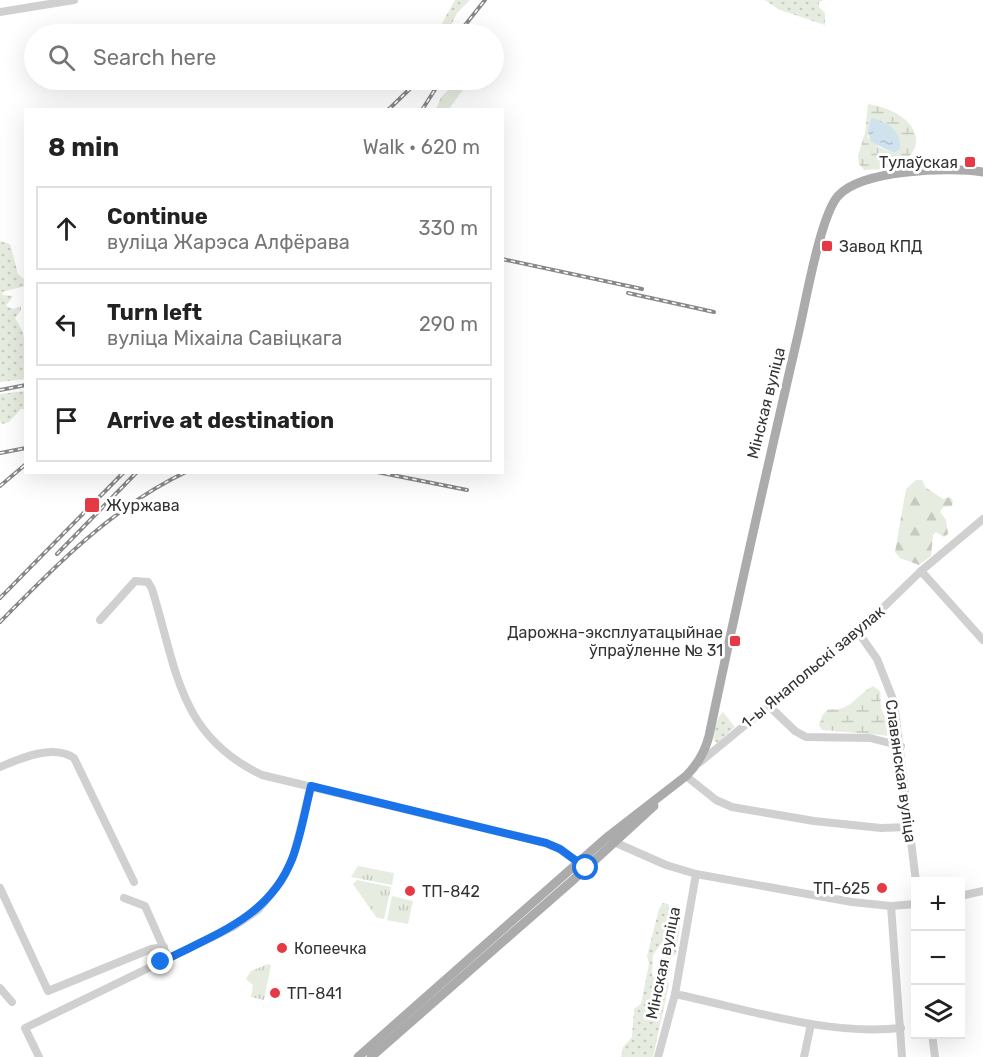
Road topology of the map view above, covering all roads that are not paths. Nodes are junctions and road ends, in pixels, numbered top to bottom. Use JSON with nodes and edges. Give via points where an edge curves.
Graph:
{"nodes":[{"id":1,"x":74,"y":0,"type":"edge"},
{"id":2,"x":0,"y":12,"type":"edge"},
{"id":3,"x":983,"y":172,"type":"edge"},
{"id":4,"x":983,"y":519,"type":"edge"},
{"id":5,"x":921,"y":572,"type":"junction"},
{"id":6,"x":100,"y":620,"type":"dead end"},
{"id":7,"x":858,"y":632,"type":"junction"},
{"id":8,"x":983,"y":640,"type":"edge"},
{"id":9,"x":768,"y":705,"type":"junction"},
{"id":10,"x":901,"y":746,"type":"junction"},
{"id":11,"x":696,"y":765,"type":"junction"},
{"id":12,"x":0,"y":767,"type":"edge"},
{"id":13,"x":686,"y":776,"type":"junction"},
{"id":14,"x":311,"y":786,"type":"junction"},
{"id":15,"x":910,"y":827,"type":"junction"},
{"id":16,"x":610,"y":840,"type":"junction"},
{"id":17,"x":582,"y":865,"type":"junction"},
{"id":18,"x":696,"y":874,"type":"junction"},
{"id":19,"x":915,"y":877,"type":"edge"},
{"id":20,"x":134,"y":882,"type":"dead end"},
{"id":21,"x":0,"y":888,"type":"edge"},
{"id":22,"x":983,"y":891,"type":"edge"},
{"id":23,"x":965,"y":895,"type":"edge"},
{"id":24,"x":124,"y":898,"type":"dead end"},
{"id":25,"x":911,"y":904,"type":"edge"},
{"id":26,"x":891,"y":906,"type":"junction"},
{"id":27,"x":164,"y":947,"type":"junction"},
{"id":28,"x":168,"y":958,"type":"junction"},
{"id":29,"x":0,"y":988,"type":"edge"},
{"id":30,"x":675,"y":994,"type":"junction"},
{"id":31,"x":12,"y":1002,"type":"dead end"},
{"id":32,"x":811,"y":1024,"type":"junction"},
{"id":33,"x":900,"y":1028,"type":"junction"},
{"id":34,"x":933,"y":1039,"type":"edge"},
{"id":35,"x":39,"y":1057,"type":"edge"},
{"id":36,"x":358,"y":1057,"type":"edge"},
{"id":37,"x":371,"y":1057,"type":"edge"},
{"id":38,"x":658,"y":1057,"type":"edge"},
{"id":39,"x":804,"y":1057,"type":"edge"},
{"id":40,"x":902,"y":1057,"type":"edge"},
{"id":41,"x":935,"y":1057,"type":"edge"}],
"edges":[{"from":1,"to":2,"type":"street"},
{"from":3,"to":11,"type":"main road","name":"Мінская вуліца","via":[[933,170],[884,177],[845,190],[832,204],[756,512],[710,736]]},
{"from":4,"to":5,"type":"street","name":"1-ы Янапольскі завулак"},
{"from":5,"to":7,"type":"street","name":"1-ы Янапольскі завулак"},
{"from":5,"to":8,"type":"street"},
{"from":6,"to":14,"type":"street","via":[[127,587],[135,581],[148,582],[188,707],[218,748],[262,775]]},
{"from":7,"to":9,"type":"street","name":"1-ы Янапольскі завулак"},
{"from":7,"to":10,"type":"street","name":"Славянская вуліца","via":[[877,659],[888,685]]},
{"from":9,"to":10,"type":"street","via":[[806,737],[870,738]]},
{"from":9,"to":11,"type":"street","name":"1-ы Янапольскі завулак"},
{"from":10,"to":15,"type":"street","name":"Славянская вуліца"},
{"from":11,"to":13,"type":"main road","name":"Мінская вуліца"},
{"from":12,"to":20,"type":"street","via":[[48,752],[64,752],[74,758]]},
{"from":13,"to":15,"type":"street","via":[[716,800],[732,807],[814,821]]},
{"from":13,"to":16,"type":"main road","name":"Мінская вуліца"},
{"from":14,"to":17,"type":"street","via":[[546,843]]},
{"from":14,"to":28,"type":"street","via":[[293,858],[269,899],[233,927]]},
{"from":15,"to":19,"type":"street","name":"Славянская вуліца"},
{"from":16,"to":17,"type":"main road","name":"Мінская вуліца"},
{"from":16,"to":18,"type":"street"},
{"from":17,"to":36,"type":"main road"},
{"from":17,"to":37,"type":"main road"},
{"from":18,"to":26,"type":"street","via":[[792,893]]},
{"from":18,"to":30,"type":"street","name":"Мінская вуліца"},
{"from":21,"to":27,"type":"street","via":[[48,991]]},
{"from":22,"to":23,"type":"street"},
{"from":24,"to":27,"type":"street","via":[[145,906]]},
{"from":25,"to":26,"type":"street"},
{"from":26,"to":33,"type":"street"},
{"from":27,"to":28,"type":"street"},
{"from":28,"to":35,"type":"street","via":[[25,1028]]},
{"from":29,"to":31,"type":"street"},
{"from":30,"to":32,"type":"street"},
{"from":30,"to":38,"type":"street","name":"Мінская вуліца"},
{"from":32,"to":33,"type":"street"},
{"from":32,"to":39,"type":"street"},
{"from":33,"to":40,"type":"street"},
{"from":34,"to":41,"type":"street"}]}
